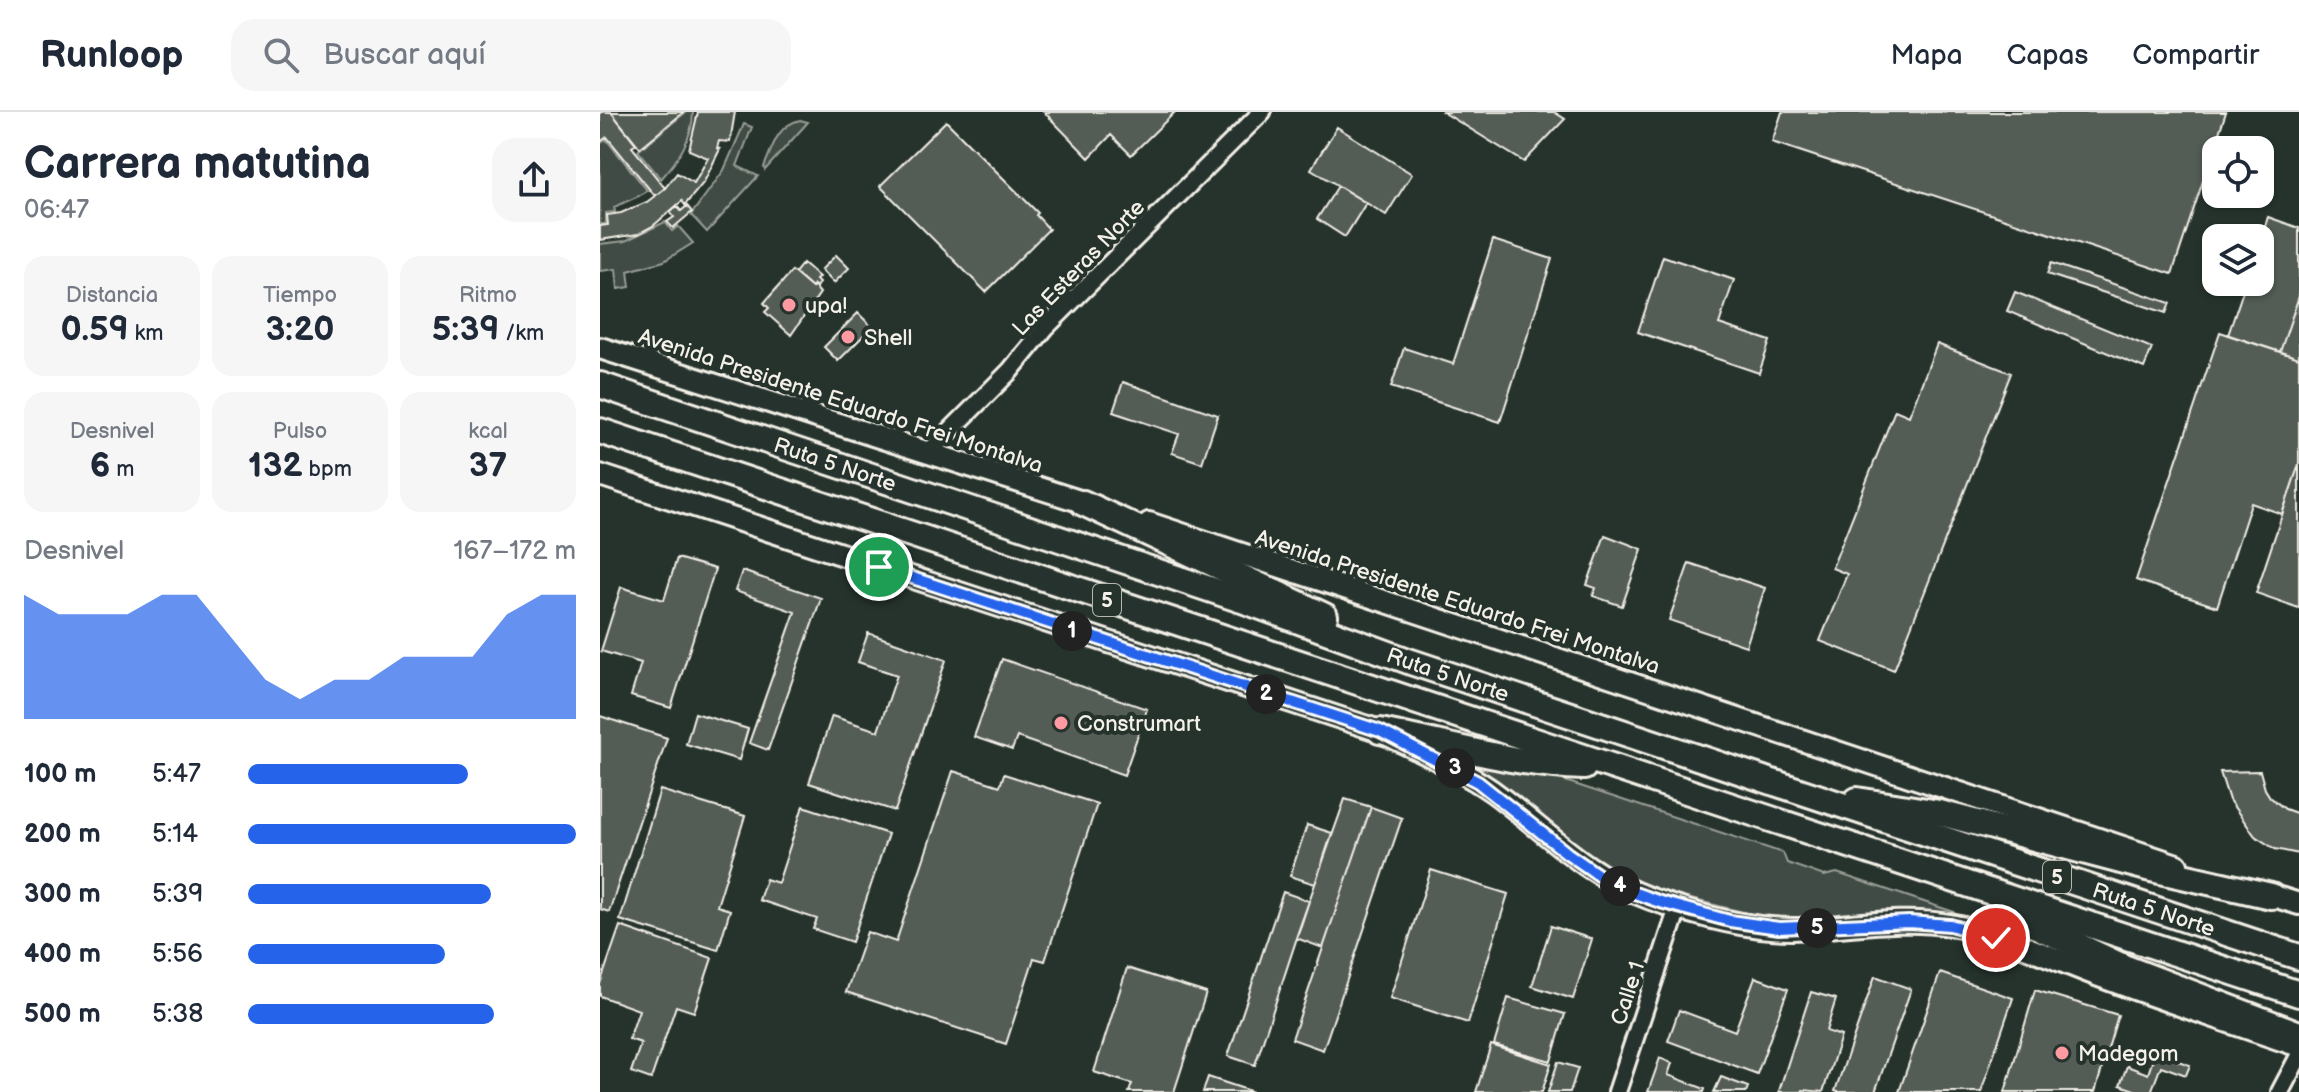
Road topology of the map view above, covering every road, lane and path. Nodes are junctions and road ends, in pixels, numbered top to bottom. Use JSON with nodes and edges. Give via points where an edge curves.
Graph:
{"nodes":[{"id":1,"x":1262,"y":112,"type":"edge"},
{"id":2,"x":600,"y":348,"type":"edge"},
{"id":3,"x":600,"y":385,"type":"edge"},
{"id":4,"x":600,"y":431,"type":"edge"},
{"id":5,"x":928,"y":453,"type":"junction"},
{"id":6,"x":600,"y":475,"type":"edge"},
{"id":7,"x":1083,"y":503,"type":"junction"},
{"id":8,"x":1411,"y":662,"type":"junction"},
{"id":9,"x":1380,"y":731,"type":"junction"},
{"id":10,"x":1615,"y":768,"type":"junction"},
{"id":11,"x":1815,"y":797,"type":"junction"},
{"id":12,"x":1911,"y":866,"type":"junction"},
{"id":13,"x":2271,"y":896,"type":"junction"},
{"id":14,"x":2299,"y":904,"type":"edge"},
{"id":15,"x":1678,"y":908,"type":"junction"},
{"id":16,"x":2299,"y":957,"type":"edge"},
{"id":17,"x":2299,"y":994,"type":"edge"},
{"id":18,"x":2299,"y":1034,"type":"edge"},
{"id":19,"x":2299,"y":1046,"type":"edge"},
{"id":20,"x":2299,"y":1056,"type":"edge"},
{"id":21,"x":1617,"y":1092,"type":"edge"},
{"id":22,"x":2280,"y":1092,"type":"edge"}],
"edges":[{"from":1,"to":5,"type":"street","name":"Las Esteras Norte"},
{"from":2,"to":5,"type":"main road","name":"Avenida Presidente Eduardo Frei Montalva"},
{"from":3,"to":8,"type":"highway","name":"Ruta 5 Norte","number":"5","via":[[1242,600]]},
{"from":4,"to":10,"type":"highway","name":"Ruta 5 Norte","number":"5"},
{"from":5,"to":7,"type":"main road","name":"Avenida Presidente Eduardo Frei Montalva"},
{"from":6,"to":9,"type":"main road"},
{"from":7,"to":8,"type":"highway"},
{"from":7,"to":13,"type":"main road","name":"Avenida Presidente Eduardo Frei Montalva"},
{"from":8,"to":11,"type":"highway","name":"Ruta 5 Norte","number":"5"},
{"from":9,"to":10,"type":"highway","via":[[1554,765]]},
{"from":9,"to":15,"type":"main road","via":[[1478,782],[1600,876]]},
{"from":10,"to":12,"type":"highway","name":"Ruta 5 Norte","number":"5"},
{"from":11,"to":13,"type":"highway","via":[[1940,813]]},
{"from":11,"to":16,"type":"highway","name":"Ruta 5 Norte","number":"5"},
{"from":12,"to":17,"type":"highway","name":"Ruta 5 Norte","number":"5"},
{"from":12,"to":18,"type":"highway","via":[[2114,963]]},
{"from":13,"to":14,"type":"main road","name":"Avenida Presidente Eduardo Frei Montalva"},
{"from":15,"to":19,"type":"main road","via":[[1779,928],[1950,925]]},
{"from":15,"to":21,"type":"street","name":"Calle 1"},
{"from":20,"to":22,"type":"street"}]}
